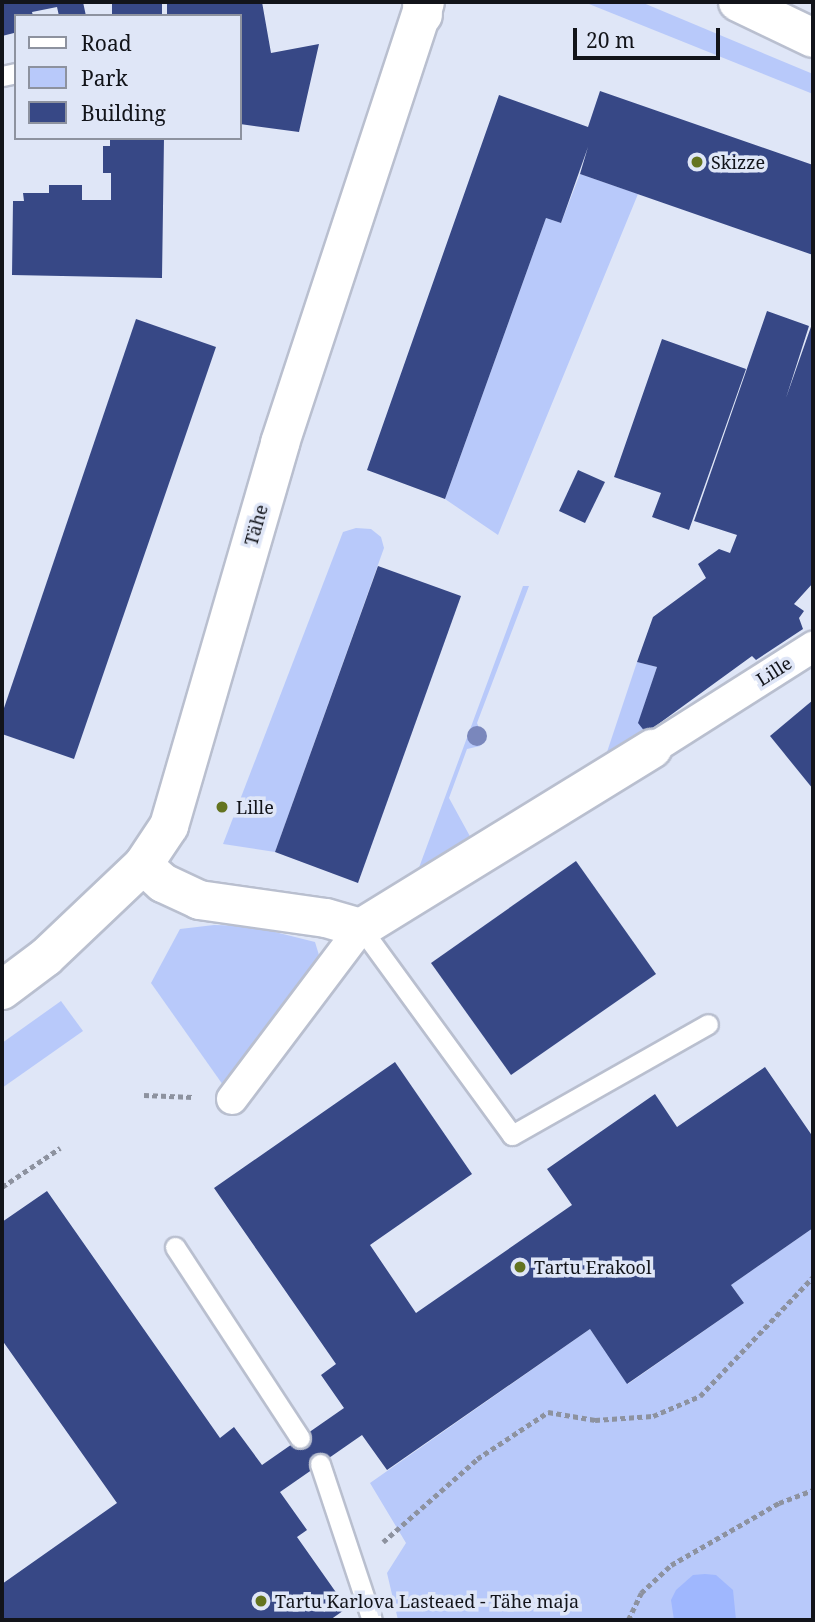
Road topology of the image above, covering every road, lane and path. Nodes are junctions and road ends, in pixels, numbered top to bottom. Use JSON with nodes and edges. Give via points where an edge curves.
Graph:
{"nodes":[{"id":1,"x":738,"y":2,"type":"edge"},
{"id":2,"x":423,"y":6,"type":"edge"},
{"id":3,"x":813,"y":38,"type":"edge"},
{"id":4,"x":813,"y":647,"type":"edge"},
{"id":5,"x":652,"y":749,"type":"joint"},
{"id":6,"x":143,"y":865,"type":"junction"},
{"id":7,"x":361,"y":928,"type":"junction"},
{"id":8,"x":2,"y":990,"type":"edge"},
{"id":9,"x":708,"y":1024,"type":"dead end"},
{"id":10,"x":144,"y":1095,"type":"dead end"},
{"id":11,"x":232,"y":1099,"type":"joint"},
{"id":12,"x":61,"y":1148,"type":"dead end"},
{"id":13,"x":2,"y":1187,"type":"edge"},
{"id":14,"x":174,"y":1247,"type":"dead end"},
{"id":15,"x":813,"y":1277,"type":"edge"},
{"id":16,"x":300,"y":1438,"type":"dead end"},
{"id":17,"x":320,"y":1464,"type":"dead end"},
{"id":18,"x":813,"y":1490,"type":"edge"},
{"id":19,"x":355,"y":1563,"type":"junction"},
{"id":20,"x":372,"y":1620,"type":"edge"},
{"id":21,"x":628,"y":1620,"type":"edge"}],
"edges":[{"from":1,"to":3,"type":"main road"},
{"from":2,"to":6,"type":"main road","name":"Tähe","via":[[280,443],[169,825]]},
{"from":4,"to":5,"type":"street","name":"Lille"},
{"from":5,"to":7,"type":"main road","name":"Lille"},
{"from":6,"to":7,"type":"main road","via":[[163,883],[199,900],[326,918]]},
{"from":6,"to":8,"type":"main road","name":"Tähe","via":[[46,957]]},
{"from":7,"to":9,"type":"lane","via":[[512,1135]]},
{"from":7,"to":11,"type":"street"},
{"from":10,"to":11,"type":"path"},
{"from":12,"to":13,"type":"path"},
{"from":14,"to":16,"type":"lane"},
{"from":15,"to":19,"type":"path","via":[[700,1396],[653,1416],[595,1420],[548,1412],[477,1459],[418,1516]]},
{"from":17,"to":19,"type":"lane"},
{"from":18,"to":21,"type":"path","via":[[779,1503],[671,1565],[641,1593]]},
{"from":19,"to":20,"type":"lane"}]}
